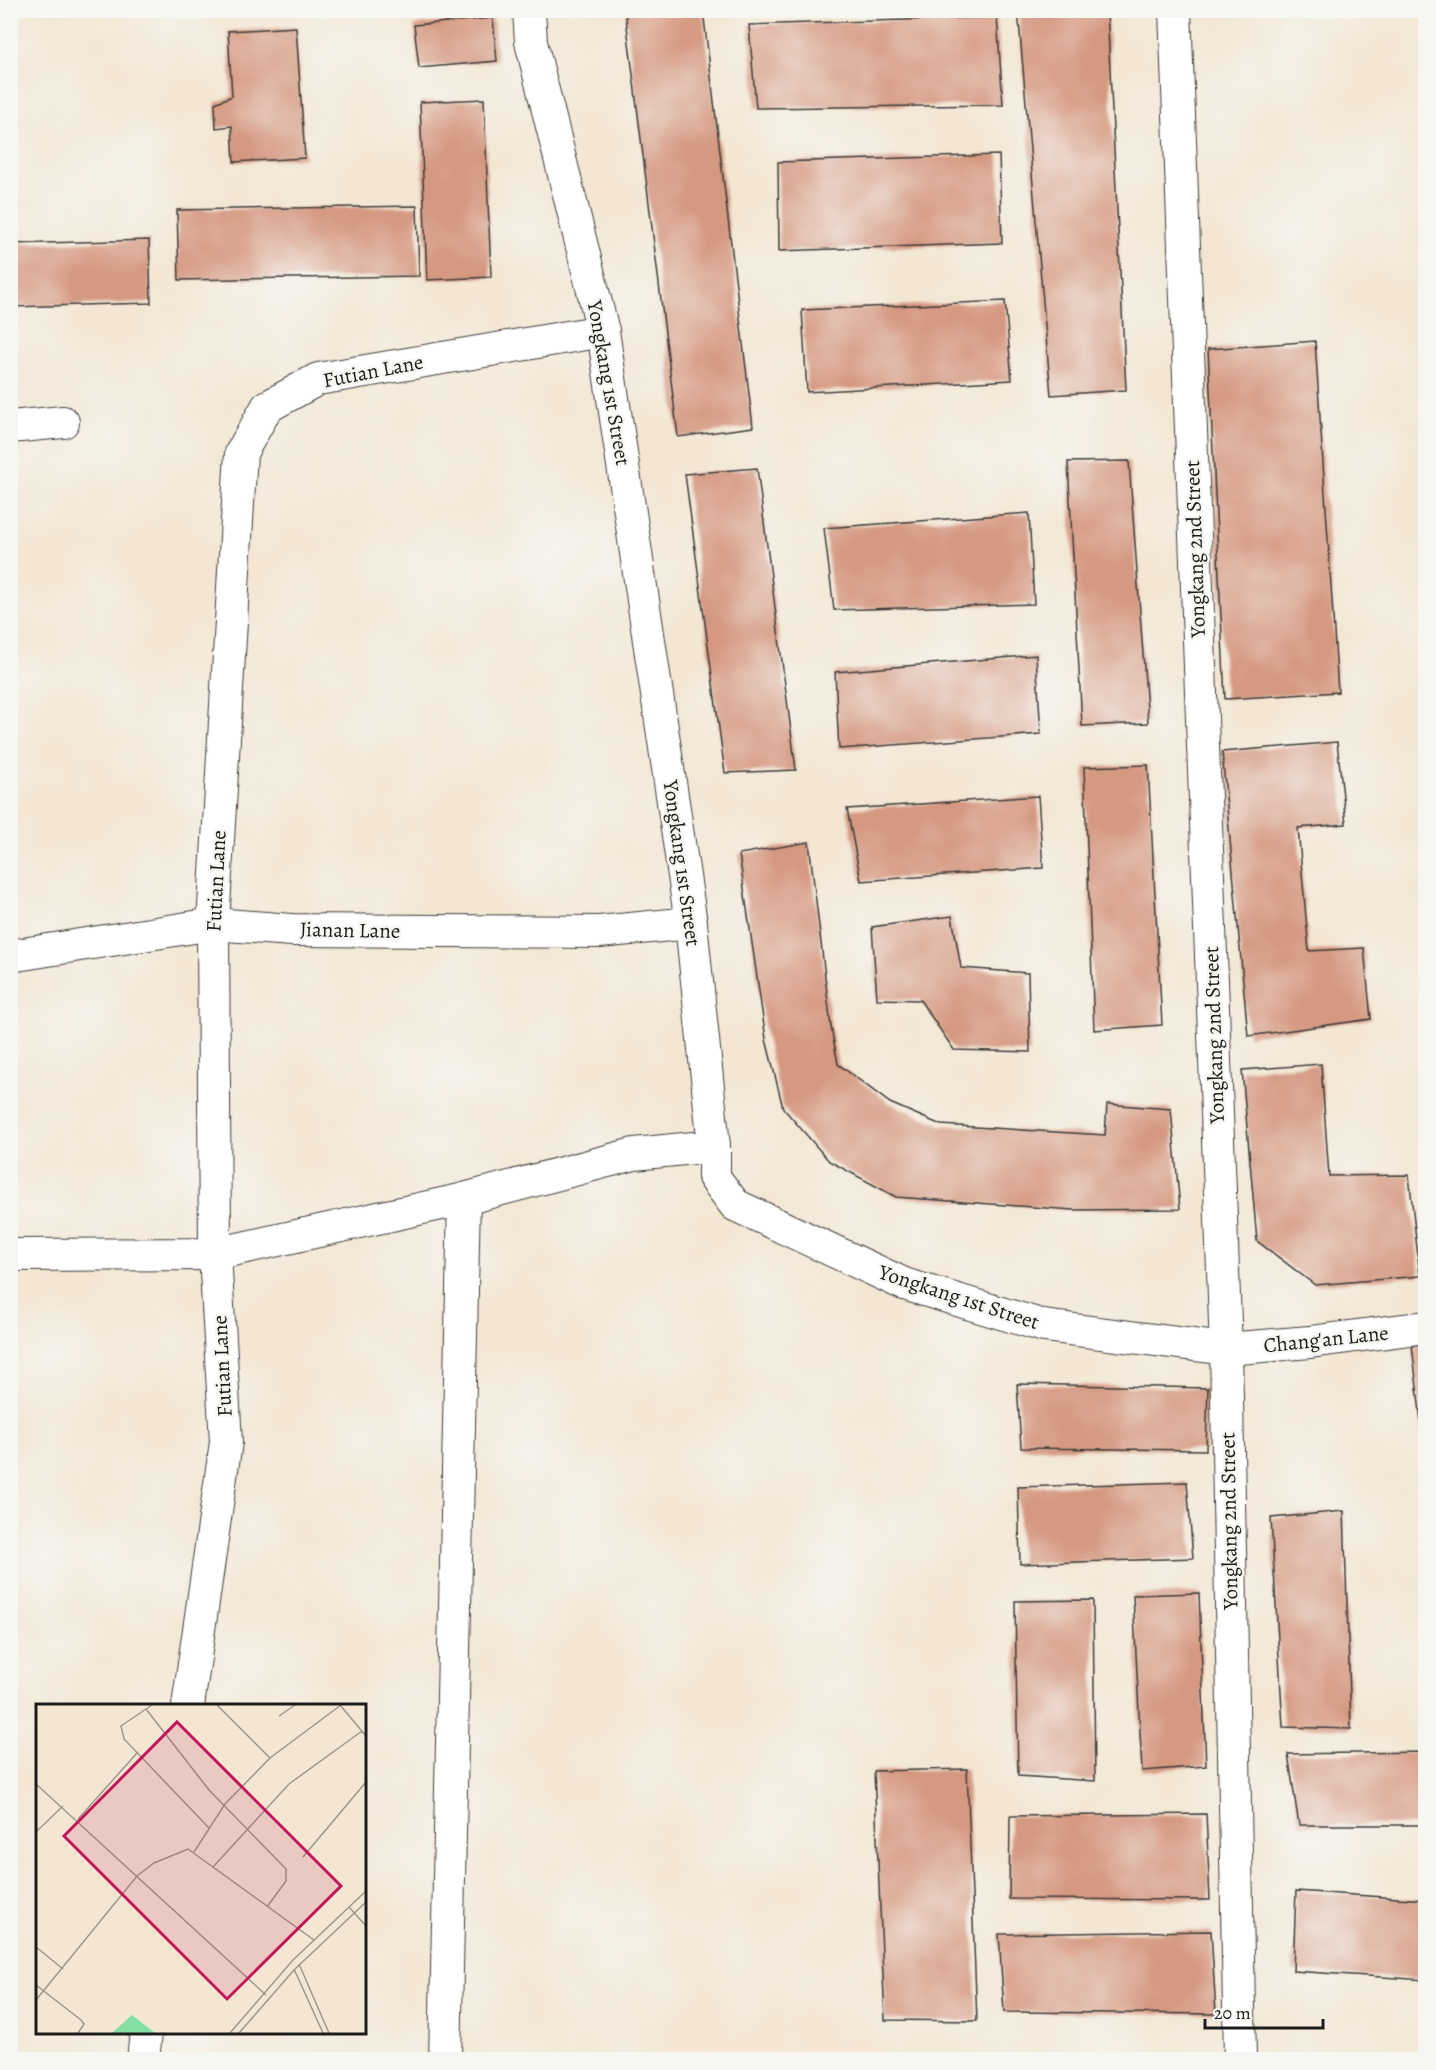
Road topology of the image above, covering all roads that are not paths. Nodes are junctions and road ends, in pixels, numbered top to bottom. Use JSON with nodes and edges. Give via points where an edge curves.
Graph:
{"nodes":[{"id":1,"x":529,"y":10,"type":"edge"},
{"id":2,"x":1175,"y":10,"type":"edge"},
{"id":3,"x":603,"y":331,"type":"junction"},
{"id":4,"x":63,"y":422,"type":"dead end"},
{"id":5,"x":10,"y":427,"type":"edge"},
{"id":6,"x":692,"y":923,"type":"junction"},
{"id":7,"x":213,"y":924,"type":"junction"},
{"id":8,"x":10,"y":956,"type":"edge"},
{"id":9,"x":714,"y":1146,"type":"junction"},
{"id":10,"x":464,"y":1199,"type":"junction"},
{"id":11,"x":215,"y":1254,"type":"junction"},
{"id":12,"x":10,"y":1255,"type":"edge"},
{"id":13,"x":1425,"y":1327,"type":"edge"},
{"id":14,"x":1226,"y":1349,"type":"junction"},
{"id":15,"x":188,"y":1704,"type":"edge"},
{"id":16,"x":147,"y":2034,"type":"edge"},
{"id":17,"x":143,"y":2060,"type":"edge"},
{"id":18,"x":445,"y":2060,"type":"edge"},
{"id":19,"x":1240,"y":2060,"type":"edge"}],
"edges":[{"from":1,"to":3,"type":"street","name":"Yongkang 1st Street","via":[[531,42]]},
{"from":2,"to":14,"type":"street","name":"Yongkang 2nd Street"},
{"from":3,"to":6,"type":"street","name":"Yongkang 1st Street"},
{"from":3,"to":7,"type":"street","name":"Futian Lane","via":[[318,379],[267,407],[241,453]]},
{"from":4,"to":5,"type":"street"},
{"from":6,"to":7,"type":"street","name":"Jianan Lane","via":[[599,932],[292,930]]},
{"from":6,"to":9,"type":"street","name":"Yongkang 1st Street"},
{"from":7,"to":8,"type":"street","name":"Jianan Lane"},
{"from":7,"to":11,"type":"street","name":"Futian Lane"},
{"from":9,"to":10,"type":"street","via":[[634,1154]]},
{"from":9,"to":14,"type":"street","name":"Yongkang 1st Street","via":[[714,1177],[735,1204],[904,1284],[1044,1326]]},
{"from":10,"to":11,"type":"street"},
{"from":10,"to":18,"type":"street"},
{"from":11,"to":12,"type":"street"},
{"from":11,"to":15,"type":"street","name":"Futian Lane","via":[[226,1442]]},
{"from":13,"to":14,"type":"street","name":"Chang'an Lane"},
{"from":14,"to":19,"type":"street","name":"Yongkang 2nd Street"},
{"from":16,"to":17,"type":"street"}]}
